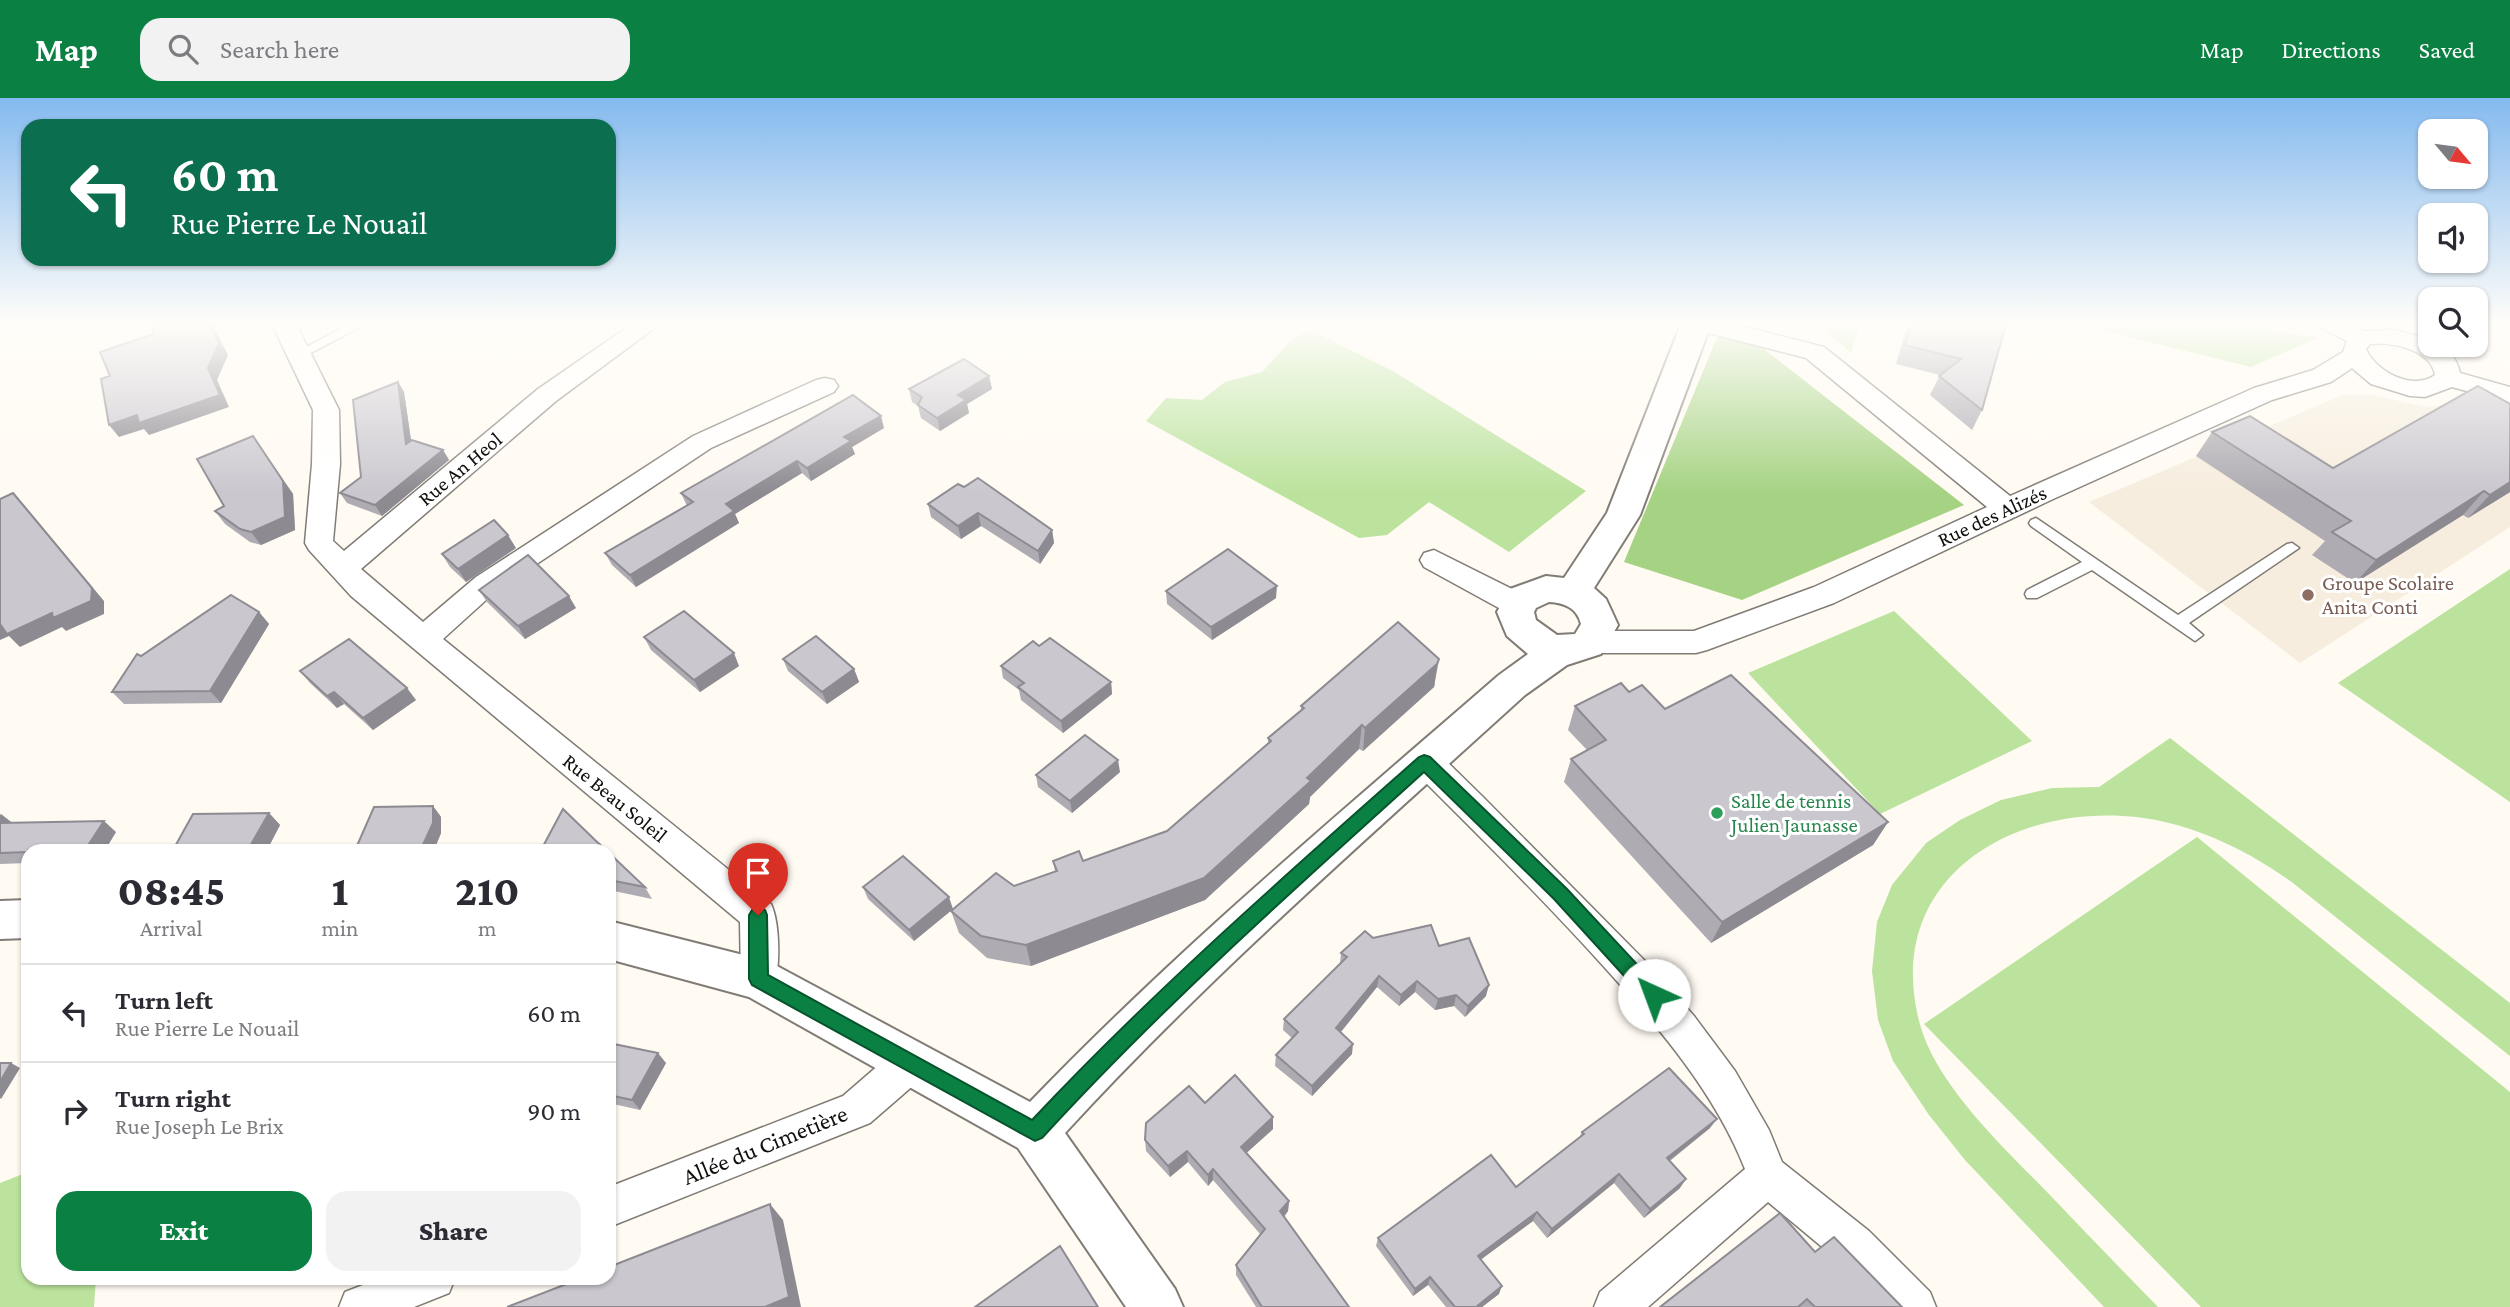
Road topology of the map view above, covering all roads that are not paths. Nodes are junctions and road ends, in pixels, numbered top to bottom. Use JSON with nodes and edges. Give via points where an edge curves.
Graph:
{"nodes":[{"id":1,"x":312,"y":380,"type":"edge"},
{"id":2,"x":568,"y":380,"type":"edge"},
{"id":3,"x":1674,"y":380,"type":"edge"},
{"id":4,"x":1850,"y":380,"type":"edge"},
{"id":5,"x":2308,"y":380,"type":"edge"},
{"id":6,"x":2389,"y":380,"type":"edge"},
{"id":7,"x":2436,"y":380,"type":"edge"},
{"id":8,"x":2481,"y":380,"type":"edge"},
{"id":9,"x":825,"y":386,"type":"dead end"},
{"id":10,"x":2510,"y":395,"type":"edge"},
{"id":11,"x":2008,"y":509,"type":"junction"},
{"id":12,"x":2036,"y":523,"type":"dead end"},
{"id":13,"x":2292,"y":548,"type":"dead end"},
{"id":14,"x":1434,"y":560,"type":"dead end"},
{"id":15,"x":2093,"y":563,"type":"junction"},
{"id":16,"x":343,"y":568,"type":"junction"},
{"id":17,"x":2032,"y":594,"type":"dead end"},
{"id":18,"x":1521,"y":619,"type":"junction"},
{"id":19,"x":2177,"y":622,"type":"junction"},
{"id":20,"x":1580,"y":625,"type":"junction"},
{"id":21,"x":2194,"y":635,"type":"dead end"},
{"id":22,"x":423,"y":639,"type":"junction"},
{"id":23,"x":1512,"y":685,"type":"junction"},
{"id":24,"x":1424,"y":761,"type":"junction"},
{"id":25,"x":0,"y":919,"type":"edge"},
{"id":26,"x":21,"y":919,"type":"edge"},
{"id":27,"x":616,"y":942,"type":"edge"},
{"id":28,"x":759,"y":979,"type":"junction"},
{"id":29,"x":909,"y":1064,"type":"junction"},
{"id":30,"x":1035,"y":1132,"type":"junction"},
{"id":31,"x":1768,"y":1176,"type":"junction"},
{"id":32,"x":616,"y":1204,"type":"edge"},
{"id":33,"x":416,"y":1285,"type":"edge"},
{"id":34,"x":360,"y":1307,"type":"edge"},
{"id":35,"x":1157,"y":1307,"type":"edge"},
{"id":36,"x":1615,"y":1307,"type":"edge"},
{"id":37,"x":1915,"y":1307,"type":"edge"}],
"edges":[{"from":1,"to":16,"type":"street","name":"Rue Beau Soleil","via":[[326,410],[319,542]]},
{"from":2,"to":16,"type":"street","name":"Rue An Heol"},
{"from":3,"to":20,"type":"street"},
{"from":4,"to":11,"type":"street"},
{"from":5,"to":11,"type":"street","name":"Rue des Alizés","via":[[2263,394]]},
{"from":6,"to":7,"type":"street","via":[[2422,389],[2434,387]]},
{"from":8,"to":10,"type":"street"},
{"from":9,"to":22,"type":"street","via":[[702,442],[486,584]]},
{"from":11,"to":20,"type":"street","name":"Rue des Alizés","via":[[1824,595],[1696,642]]},
{"from":12,"to":15,"type":"lane"},
{"from":13,"to":19,"type":"lane"},
{"from":14,"to":18,"type":"street"},
{"from":15,"to":17,"type":"lane"},
{"from":15,"to":19,"type":"lane"},
{"from":16,"to":22,"type":"street","name":"Rue Beau Soleil"},
{"from":18,"to":20,"type":"street","via":[[1533,642]]},
{"from":18,"to":20,"type":"street","via":[[1534,591],[1546,589]]},
{"from":18,"to":23,"type":"street"},
{"from":19,"to":21,"type":"lane"},
{"from":20,"to":23,"type":"street"},
{"from":22,"to":28,"type":"street","name":"Rue Beau Soleil","via":[[758,915]]},
{"from":23,"to":24,"type":"street"},
{"from":24,"to":30,"type":"street","via":[[1094,1068]]},
{"from":24,"to":31,"type":"street","via":[[1560,894],[1672,1015],[1756,1142]]},
{"from":25,"to":26,"type":"street"},
{"from":27,"to":28,"type":"street"},
{"from":28,"to":29,"type":"street"},
{"from":29,"to":30,"type":"street"},
{"from":29,"to":32,"type":"street","name":"Allée du Cimetière","via":[[856,1110]]},
{"from":30,"to":35,"type":"street"},
{"from":31,"to":36,"type":"street"},
{"from":31,"to":37,"type":"street","via":[[1854,1246]]},
{"from":33,"to":34,"type":"street"}]}
